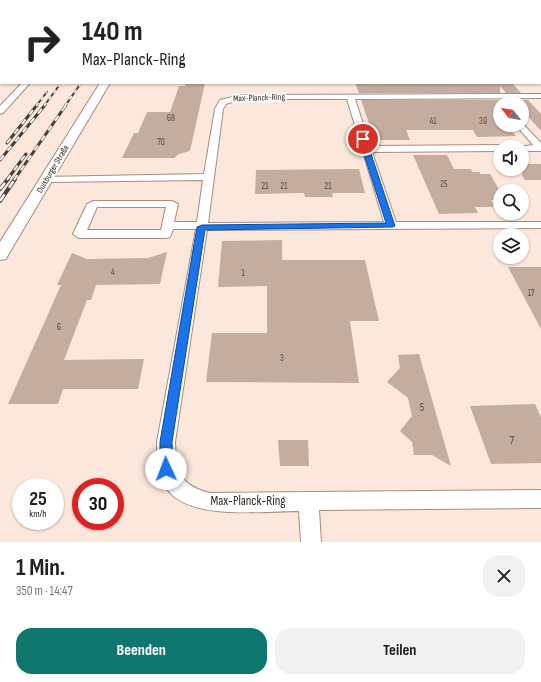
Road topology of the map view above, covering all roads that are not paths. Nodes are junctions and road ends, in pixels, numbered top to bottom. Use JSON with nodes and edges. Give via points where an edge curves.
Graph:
{"nodes":[{"id":1,"x":25,"y":84,"type":"edge"},
{"id":2,"x":104,"y":84,"type":"edge"},
{"id":3,"x":492,"y":96,"type":"joint"},
{"id":4,"x":541,"y":96,"type":"edge"},
{"id":5,"x":350,"y":97,"type":"junction"},
{"id":6,"x":0,"y":111,"type":"edge"},
{"id":7,"x":526,"y":132,"type":"edge"},
{"id":8,"x":493,"y":148,"type":"edge"},
{"id":9,"x":529,"y":148,"type":"edge"},
{"id":10,"x":540,"y":148,"type":"edge"},
{"id":11,"x":367,"y":149,"type":"junction"},
{"id":12,"x":208,"y":177,"type":"junction"},
{"id":13,"x":47,"y":179,"type":"junction"},
{"id":14,"x":168,"y":225,"type":"junction"},
{"id":15,"x":541,"y":225,"type":"edge"},
{"id":16,"x":202,"y":226,"type":"junction"},
{"id":17,"x":391,"y":226,"type":"junction"},
{"id":18,"x":0,"y":255,"type":"edge"},
{"id":19,"x":541,"y":499,"type":"edge"},
{"id":20,"x":308,"y":501,"type":"junction"},
{"id":21,"x":310,"y":542,"type":"edge"}],
"edges":[{"from":1,"to":6,"type":"street"},
{"from":2,"to":13,"type":"main road","name":"Duisburger Straße"},
{"from":3,"to":4,"type":"street","name":"Max-Planck-Ring"},
{"from":3,"to":5,"type":"street","name":"Max-Planck-Ring"},
{"from":5,"to":11,"type":"street"},
{"from":5,"to":12,"type":"street","name":"Max-Planck-Ring","via":[[241,97],[223,102],[219,109]]},
{"from":7,"to":10,"type":"street"},
{"from":8,"to":11,"type":"street"},
{"from":9,"to":10,"type":"street"},
{"from":11,"to":17,"type":"street"},
{"from":12,"to":13,"type":"street"},
{"from":12,"to":16,"type":"street","name":"Max-Planck-Ring"},
{"from":13,"to":18,"type":"main road","name":"Duisburger Straße"},
{"from":14,"to":14,"type":"street","via":[[172,204],[93,204],[79,234],[166,234]]},
{"from":14,"to":16,"type":"street"},
{"from":15,"to":17,"type":"street"},
{"from":16,"to":17,"type":"street"},
{"from":16,"to":20,"type":"street","name":"Max-Planck-Ring","via":[[166,442],[165,460],[168,475],[174,486],[183,493],[210,502]]},
{"from":19,"to":20,"type":"street","name":"Max-Planck-Ring"},
{"from":20,"to":21,"type":"street"}]}
